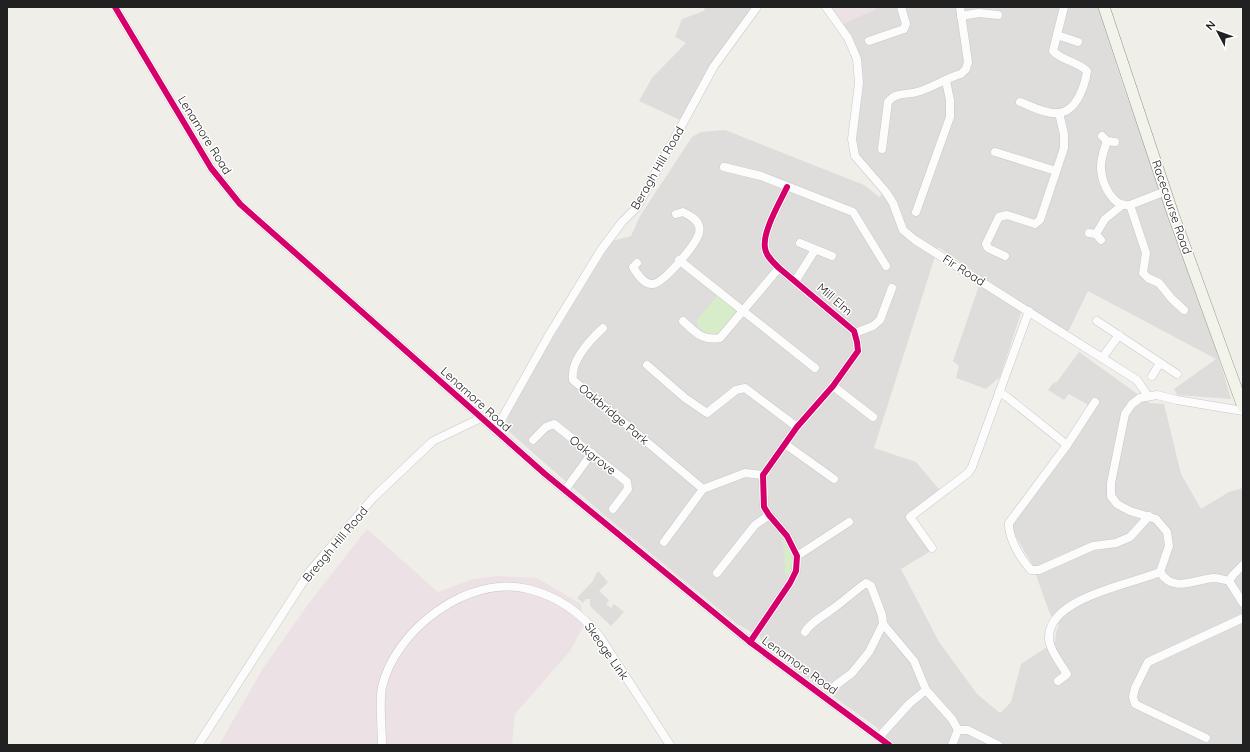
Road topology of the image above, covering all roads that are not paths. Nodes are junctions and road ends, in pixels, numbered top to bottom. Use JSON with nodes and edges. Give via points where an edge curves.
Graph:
{"nodes":[{"id":1,"x":115,"y":7,"type":"edge"},
{"id":2,"x":757,"y":7,"type":"edge"},
{"id":3,"x":826,"y":7,"type":"edge"},
{"id":4,"x":901,"y":7,"type":"edge"},
{"id":5,"x":960,"y":7,"type":"edge"},
{"id":6,"x":1064,"y":7,"type":"edge"},
{"id":7,"x":1104,"y":7,"type":"edge"},
{"id":8,"x":998,"y":15,"type":"dead end"},
{"id":9,"x":961,"y":16,"type":"junction"},
{"id":10,"x":1057,"y":35,"type":"junction"},
{"id":11,"x":869,"y":41,"type":"dead end"},
{"id":12,"x":1078,"y":42,"type":"dead end"},
{"id":13,"x":946,"y":81,"type":"junction"},
{"id":14,"x":1020,"y":102,"type":"dead end"},
{"id":15,"x":1059,"y":113,"type":"junction"},
{"id":16,"x":1108,"y":140,"type":"dead end"},
{"id":17,"x":882,"y":149,"type":"dead end"},
{"id":18,"x":995,"y":152,"type":"dead end"},
{"id":19,"x":724,"y":167,"type":"dead end"},
{"id":20,"x":1056,"y":172,"type":"junction"},
{"id":21,"x":787,"y":187,"type":"junction"},
{"id":22,"x":1166,"y":191,"type":"junction"},
{"id":23,"x":1126,"y":206,"type":"junction"},
{"id":24,"x":916,"y":212,"type":"dead end"},
{"id":25,"x":676,"y":214,"type":"dead end"},
{"id":26,"x":1095,"y":236,"type":"dead end"},
{"id":27,"x":800,"y":243,"type":"dead end"},
{"id":28,"x":815,"y":250,"type":"junction"},
{"id":29,"x":832,"y":256,"type":"dead end"},
{"id":30,"x":1005,"y":256,"type":"dead end"},
{"id":31,"x":680,"y":260,"type":"junction"},
{"id":32,"x":637,"y":263,"type":"dead end"},
{"id":33,"x":886,"y":266,"type":"dead end"},
{"id":34,"x":779,"y":268,"type":"junction"},
{"id":35,"x":796,"y":280,"type":"junction"},
{"id":36,"x":892,"y":288,"type":"dead end"},
{"id":37,"x":742,"y":310,"type":"junction"},
{"id":38,"x":1184,"y":310,"type":"dead end"},
{"id":39,"x":1029,"y":311,"type":"junction"},
{"id":40,"x":683,"y":321,"type":"dead end"},
{"id":41,"x":1097,"y":321,"type":"dead end"},
{"id":42,"x":603,"y":328,"type":"dead end"},
{"id":43,"x":855,"y":333,"type":"junction"},
{"id":44,"x":1119,"y":335,"type":"junction"},
{"id":45,"x":1102,"y":358,"type":"junction"},
{"id":46,"x":1160,"y":363,"type":"junction"},
{"id":47,"x":647,"y":366,"type":"dead end"},
{"id":48,"x":815,"y":368,"type":"dead end"},
{"id":49,"x":1177,"y":374,"type":"dead end"},
{"id":50,"x":1152,"y":376,"type":"dead end"},
{"id":51,"x":833,"y":386,"type":"junction"},
{"id":52,"x":999,"y":392,"type":"junction"},
{"id":53,"x":1148,"y":396,"type":"junction"},
{"id":54,"x":1095,"y":402,"type":"dead end"},
{"id":55,"x":1243,"y":407,"type":"edge"},
{"id":56,"x":1243,"y":411,"type":"edge"},
{"id":57,"x":873,"y":417,"type":"dead end"},
{"id":58,"x":481,"y":418,"type":"junction"},
{"id":59,"x":797,"y":427,"type":"junction"},
{"id":60,"x":495,"y":431,"type":"junction"},
{"id":61,"x":534,"y":440,"type":"dead end"},
{"id":62,"x":785,"y":444,"type":"junction"},
{"id":63,"x":1067,"y":445,"type":"junction"},
{"id":64,"x":592,"y":453,"type":"junction"},
{"id":65,"x":763,"y":475,"type":"junction"},
{"id":66,"x":834,"y":479,"type":"dead end"},
{"id":67,"x":703,"y":488,"type":"junction"},
{"id":68,"x":565,"y":490,"type":"junction"},
{"id":69,"x":613,"y":509,"type":"dead end"},
{"id":70,"x":769,"y":515,"type":"junction"},
{"id":71,"x":1149,"y":516,"type":"junction"},
{"id":72,"x":849,"y":522,"type":"dead end"},
{"id":73,"x":664,"y":542,"type":"dead end"},
{"id":74,"x":932,"y":548,"type":"dead end"},
{"id":75,"x":797,"y":556,"type":"junction"},
{"id":76,"x":1243,"y":565,"type":"edge"},
{"id":77,"x":1160,"y":572,"type":"junction"},
{"id":78,"x":716,"y":573,"type":"dead end"},
{"id":79,"x":1229,"y":581,"type":"junction"},
{"id":80,"x":1243,"y":603,"type":"edge"},
{"id":81,"x":1243,"y":618,"type":"edge"},
{"id":82,"x":883,"y":624,"type":"junction"},
{"id":83,"x":805,"y":632,"type":"dead end"},
{"id":84,"x":750,"y":642,"type":"junction"},
{"id":85,"x":1058,"y":681,"type":"dead end"},
{"id":86,"x":836,"y":685,"type":"dead end"},
{"id":87,"x":926,"y":690,"type":"junction"},
{"id":88,"x":958,"y":730,"type":"junction"},
{"id":89,"x":879,"y":737,"type":"junction"},
{"id":90,"x":1206,"y":738,"type":"dead end"},
{"id":91,"x":198,"y":745,"type":"edge"},
{"id":92,"x":382,"y":745,"type":"edge"},
{"id":93,"x":670,"y":745,"type":"edge"},
{"id":94,"x":889,"y":745,"type":"edge"},
{"id":95,"x":952,"y":745,"type":"edge"},
{"id":96,"x":998,"y":745,"type":"edge"}],
"edges":[{"from":1,"to":58,"type":"street","name":"Lenamore Road","via":[[225,188]]},
{"from":2,"to":60,"type":"street","name":"Beragh Hill Road","via":[[714,66],[637,207],[601,250]]},
{"from":3,"to":39,"type":"street","name":"Fir Road","via":[[848,38],[857,59],[859,83],[852,139],[855,156],[886,192],[903,230]]},
{"from":4,"to":11,"type":"street","via":[[906,24],[904,29]]},
{"from":5,"to":9,"type":"street"},
{"from":6,"to":10,"type":"street"},
{"from":7,"to":22,"type":"street","name":"Racecourse Road"},
{"from":8,"to":9,"type":"street","via":[[979,13]]},
{"from":9,"to":13,"type":"street","via":[[968,62],[961,74]]},
{"from":10,"to":12,"type":"street"},
{"from":10,"to":15,"type":"street","via":[[1053,51],[1057,56],[1080,64],[1087,71],[1081,94],[1067,110]]},
{"from":13,"to":17,"type":"street","via":[[891,98],[888,102]]},
{"from":13,"to":24,"type":"street","via":[[950,117]]},
{"from":14,"to":15,"type":"street","via":[[1046,112]]},
{"from":15,"to":20,"type":"street","via":[[1065,142]]},
{"from":16,"to":23,"type":"street","via":[[1102,155],[1103,180],[1107,189]]},
{"from":18,"to":20,"type":"street"},
{"from":19,"to":21,"type":"street","via":[[754,173]]},
{"from":20,"to":30,"type":"street","via":[[1038,223],[1007,216],[999,217],[995,221],[986,244],[988,248]]},
{"from":21,"to":33,"type":"street","via":[[854,212]]},
{"from":21,"to":34,"type":"street","name":"Mill Elm","via":[[771,219],[764,242],[769,257]]},
{"from":22,"to":23,"type":"street"},
{"from":22,"to":55,"type":"street","name":"Racecourse Road"},
{"from":23,"to":26,"type":"street","via":[[1105,220]]},
{"from":23,"to":38,"type":"street","via":[[1146,252],[1143,273],[1159,283]]},
{"from":25,"to":31,"type":"street","via":[[683,212],[699,225],[697,238]]},
{"from":27,"to":28,"type":"street"},
{"from":28,"to":29,"type":"street"},
{"from":28,"to":35,"type":"street"},
{"from":31,"to":32,"type":"street","via":[[660,282],[653,284],[646,282],[636,273],[633,267]]},
{"from":31,"to":37,"type":"street"},
{"from":34,"to":35,"type":"street","name":"Mill Elm"},
{"from":34,"to":37,"type":"street"},
{"from":35,"to":43,"type":"street","name":"Mill Elm"},
{"from":36,"to":43,"type":"street","name":"Mill Elm","via":[[880,320],[873,326]]},
{"from":37,"to":40,"type":"street","via":[[720,338],[710,340],[699,335]]},
{"from":37,"to":48,"type":"street"},
{"from":39,"to":45,"type":"street","name":"Fir Road"},
{"from":39,"to":52,"type":"street"},
{"from":41,"to":44,"type":"street"},
{"from":42,"to":67,"type":"street","name":"Oakbridge Park","via":[[592,338],[579,358],[573,369],[573,380]]},
{"from":43,"to":51,"type":"street","name":"Mill Elm","via":[[858,351]]},
{"from":44,"to":45,"type":"street"},
{"from":44,"to":46,"type":"street"},
{"from":45,"to":53,"type":"street","name":"Fir Road","via":[[1137,380]]},
{"from":46,"to":49,"type":"street"},
{"from":46,"to":50,"type":"street"},
{"from":47,"to":59,"type":"street","via":[[707,413],[736,390],[745,388]]},
{"from":51,"to":57,"type":"street"},
{"from":51,"to":59,"type":"street","name":"Mill Elm"},
{"from":52,"to":63,"type":"street"},
{"from":52,"to":74,"type":"street","via":[[968,473],[910,517]]},
{"from":53,"to":56,"type":"street","via":[[1166,396]]},
{"from":53,"to":71,"type":"street","via":[[1132,404],[1125,414],[1112,483],[1112,496],[1117,504]]},
{"from":54,"to":63,"type":"street"},
{"from":58,"to":60,"type":"street","name":"Lenamore Road"},
{"from":58,"to":91,"type":"street","name":"Breagh Hill Road","via":[[433,441],[362,510],[310,571]]},
{"from":59,"to":62,"type":"street"},
{"from":60,"to":68,"type":"street","name":"Lenamore Road"},
{"from":61,"to":64,"type":"street","name":"Oakgrove","via":[[546,427],[554,424]]},
{"from":62,"to":65,"type":"street"},
{"from":62,"to":66,"type":"street"},
{"from":63,"to":71,"type":"street","via":[[1009,523],[1009,530],[1031,570],[1039,570],[1093,546],[1116,543],[1130,537]]},
{"from":64,"to":68,"type":"street"},
{"from":64,"to":69,"type":"street","name":"Oakgrove","via":[[627,482],[628,489]]},
{"from":65,"to":67,"type":"street","via":[[745,473]]},
{"from":65,"to":70,"type":"street","via":[[764,507]]},
{"from":67,"to":73,"type":"street"},
{"from":68,"to":84,"type":"street","name":"Lenamore Road"},
{"from":70,"to":75,"type":"street","via":[[787,536]]},
{"from":70,"to":78,"type":"street","via":[[755,525]]},
{"from":71,"to":77,"type":"street","via":[[1156,519],[1167,532],[1169,546]]},
{"from":72,"to":75,"type":"street"},
{"from":75,"to":84,"type":"street","via":[[796,571],[790,583]]},
{"from":76,"to":79,"type":"street"},
{"from":77,"to":79,"type":"street","via":[[1170,582],[1177,584],[1214,578]]},
{"from":77,"to":85,"type":"street","via":[[1102,591],[1076,603],[1056,619],[1049,637],[1067,674]]},
{"from":79,"to":80,"type":"street"},
{"from":81,"to":90,"type":"street","via":[[1148,662],[1135,688],[1134,704]]},
{"from":82,"to":83,"type":"street","via":[[871,586],[866,583],[809,625]]},
{"from":82,"to":86,"type":"street","via":[[869,652],[852,672]]},
{"from":82,"to":87,"type":"street","via":[[914,660]]},
{"from":84,"to":89,"type":"street","name":"Lenamore Road"},
{"from":87,"to":88,"type":"street","via":[[952,719]]},
{"from":87,"to":89,"type":"street","via":[[910,702]]},
{"from":88,"to":95,"type":"street"},
{"from":88,"to":96,"type":"street","via":[[968,730]]},
{"from":89,"to":94,"type":"street","name":"Lenamore Road"},
{"from":92,"to":93,"type":"street","name":"Skeoge Link","via":[[382,688],[397,651],[414,630],[439,610],[473,592],[499,586],[528,589],[551,598],[573,609],[588,622]]}]}
